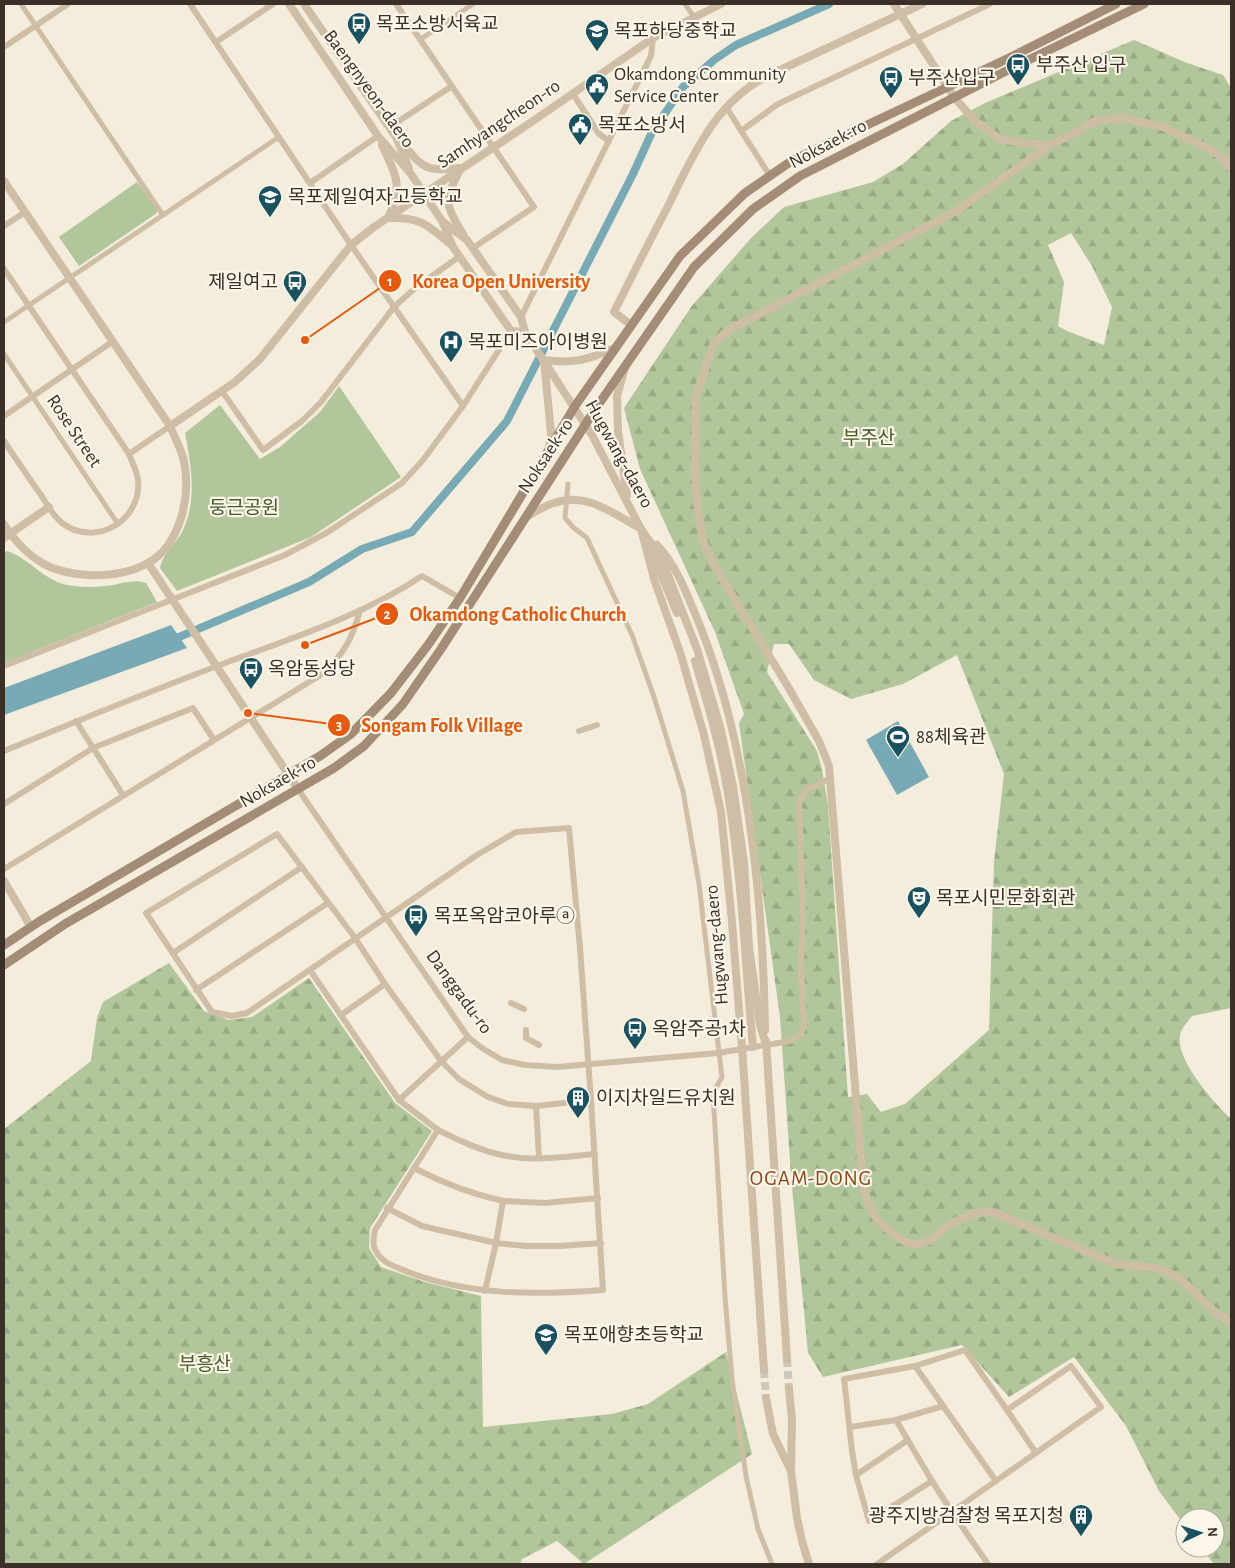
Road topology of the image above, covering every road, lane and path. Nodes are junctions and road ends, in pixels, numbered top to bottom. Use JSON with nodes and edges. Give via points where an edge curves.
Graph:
{"nodes":[{"id":1,"x":21,"y":4,"type":"edge"},
{"id":2,"x":68,"y":4,"type":"edge"},
{"id":3,"x":190,"y":4,"type":"edge"},
{"id":4,"x":273,"y":4,"type":"edge"},
{"id":5,"x":289,"y":4,"type":"edge"},
{"id":6,"x":304,"y":4,"type":"edge"},
{"id":7,"x":396,"y":4,"type":"edge"},
{"id":8,"x":473,"y":4,"type":"edge"},
{"id":9,"x":685,"y":4,"type":"edge"},
{"id":10,"x":721,"y":4,"type":"edge"},
{"id":11,"x":894,"y":4,"type":"edge"},
{"id":12,"x":922,"y":4,"type":"edge"},
{"id":13,"x":990,"y":4,"type":"edge"},
{"id":14,"x":1116,"y":4,"type":"edge"},
{"id":15,"x":1144,"y":4,"type":"edge"},
{"id":16,"x":900,"y":13,"type":"junction"},
{"id":17,"x":694,"y":17,"type":"junction"},
{"id":18,"x":36,"y":26,"type":"junction"},
{"id":19,"x":653,"y":38,"type":"junction"},
{"id":20,"x":420,"y":39,"type":"junction"},
{"id":21,"x":917,"y":39,"type":"junction"},
{"id":22,"x":216,"y":42,"type":"junction"},
{"id":23,"x":4,"y":48,"type":"edge"},
{"id":24,"x":452,"y":86,"type":"junction"},
{"id":25,"x":948,"y":86,"type":"junction"},
{"id":26,"x":573,"y":94,"type":"junction"},
{"id":27,"x":954,"y":97,"type":"junction"},
{"id":28,"x":726,"y":107,"type":"junction"},
{"id":29,"x":390,"y":127,"type":"junction"},
{"id":30,"x":741,"y":132,"type":"junction"},
{"id":31,"x":378,"y":136,"type":"junction"},
{"id":32,"x":279,"y":137,"type":"junction"},
{"id":33,"x":396,"y":137,"type":"junction"},
{"id":34,"x":609,"y":141,"type":"junction"},
{"id":35,"x":1050,"y":144,"type":"junction"},
{"id":36,"x":494,"y":146,"type":"junction"},
{"id":37,"x":461,"y":168,"type":"junction"},
{"id":38,"x":1231,"y":168,"type":"edge"},
{"id":39,"x":411,"y":174,"type":"junction"},
{"id":40,"x":770,"y":176,"type":"junction"},
{"id":41,"x":4,"y":181,"type":"edge"},
{"id":42,"x":310,"y":183,"type":"junction"},
{"id":43,"x":424,"y":194,"type":"junction"},
{"id":44,"x":25,"y":212,"type":"junction"},
{"id":45,"x":163,"y":215,"type":"junction"},
{"id":46,"x":388,"y":218,"type":"junction"},
{"id":47,"x":442,"y":221,"type":"junction"},
{"id":48,"x":4,"y":226,"type":"edge"},
{"id":49,"x":467,"y":240,"type":"junction"},
{"id":50,"x":351,"y":245,"type":"junction"},
{"id":51,"x":453,"y":247,"type":"junction"},
{"id":52,"x":473,"y":248,"type":"junction"},
{"id":53,"x":460,"y":256,"type":"junction"},
{"id":54,"x":4,"y":269,"type":"edge"},
{"id":55,"x":70,"y":278,"type":"junction"},
{"id":56,"x":28,"y":305,"type":"junction"},
{"id":57,"x":394,"y":307,"type":"junction"},
{"id":58,"x":521,"y":317,"type":"junction"},
{"id":59,"x":4,"y":322,"type":"edge"},
{"id":60,"x":631,"y":325,"type":"junction"},
{"id":61,"x":511,"y":331,"type":"junction"},
{"id":62,"x":525,"y":332,"type":"junction"},
{"id":63,"x":112,"y":342,"type":"junction"},
{"id":64,"x":615,"y":348,"type":"junction"},
{"id":65,"x":4,"y":354,"type":"edge"},
{"id":66,"x":544,"y":360,"type":"junction"},
{"id":67,"x":627,"y":364,"type":"junction"},
{"id":68,"x":72,"y":370,"type":"junction"},
{"id":69,"x":222,"y":392,"type":"junction"},
{"id":70,"x":32,"y":397,"type":"junction"},
{"id":71,"x":462,"y":406,"type":"junction"},
{"id":72,"x":575,"y":406,"type":"junction"},
{"id":73,"x":4,"y":416,"type":"edge"},
{"id":74,"x":170,"y":426,"type":"junction"},
{"id":75,"x":585,"y":426,"type":"junction"},
{"id":76,"x":4,"y":442,"type":"edge"},
{"id":77,"x":549,"y":449,"type":"junction"},
{"id":78,"x":129,"y":454,"type":"junction"},
{"id":79,"x":568,"y":484,"type":"dead end"},
{"id":80,"x":567,"y":500,"type":"junction"},
{"id":81,"x":628,"y":502,"type":"junction"},
{"id":82,"x":49,"y":507,"type":"junction"},
{"id":83,"x":526,"y":517,"type":"junction"},
{"id":84,"x":4,"y":524,"type":"edge"},
{"id":85,"x":118,"y":524,"type":"junction"},
{"id":86,"x":641,"y":529,"type":"junction"},
{"id":87,"x":7,"y":536,"type":"edge"},
{"id":88,"x":148,"y":563,"type":"junction"},
{"id":89,"x":460,"y":598,"type":"junction"},
{"id":90,"x":173,"y":601,"type":"junction"},
{"id":91,"x":360,"y":610,"type":"junction"},
{"id":92,"x":215,"y":664,"type":"junction"},
{"id":93,"x":4,"y":666,"type":"edge"},
{"id":94,"x":250,"y":718,"type":"junction"},
{"id":95,"x":76,"y":722,"type":"junction"},
{"id":96,"x":597,"y":725,"type":"dead end"},
{"id":97,"x":579,"y":731,"type":"dead end"},
{"id":98,"x":214,"y":740,"type":"junction"},
{"id":99,"x":93,"y":748,"type":"junction"},
{"id":100,"x":4,"y":751,"type":"edge"},
{"id":101,"x":288,"y":774,"type":"junction"},
{"id":102,"x":829,"y":779,"type":"junction"},
{"id":103,"x":298,"y":789,"type":"junction"},
{"id":104,"x":123,"y":795,"type":"junction"},
{"id":105,"x":4,"y":804,"type":"edge"},
{"id":106,"x":302,"y":867,"type":"junction"},
{"id":107,"x":4,"y":869,"type":"edge"},
{"id":108,"x":4,"y":881,"type":"edge"},
{"id":109,"x":328,"y":903,"type":"junction"},
{"id":110,"x":387,"y":916,"type":"junction"},
{"id":111,"x":31,"y":927,"type":"junction"},
{"id":112,"x":355,"y":938,"type":"junction"},
{"id":113,"x":4,"y":945,"type":"edge"},
{"id":114,"x":172,"y":953,"type":"junction"},
{"id":115,"x":4,"y":965,"type":"edge"},
{"id":116,"x":310,"y":970,"type":"junction"},
{"id":117,"x":385,"y":984,"type":"junction"},
{"id":118,"x":196,"y":990,"type":"junction"},
{"id":119,"x":511,"y":1003,"type":"dead end"},
{"id":120,"x":524,"y":1009,"type":"dead end"},
{"id":121,"x":341,"y":1015,"type":"junction"},
{"id":122,"x":526,"y":1030,"type":"dead end"},
{"id":123,"x":468,"y":1036,"type":"junction"},
{"id":124,"x":766,"y":1044,"type":"junction"},
{"id":125,"x":539,"y":1046,"type":"dead end"},
{"id":126,"x":753,"y":1047,"type":"junction"},
{"id":127,"x":742,"y":1048,"type":"junction"},
{"id":128,"x":718,"y":1053,"type":"junction"},
{"id":129,"x":441,"y":1061,"type":"junction"},
{"id":130,"x":589,"y":1065,"type":"junction"},
{"id":131,"x":399,"y":1100,"type":"junction"},
{"id":132,"x":592,"y":1100,"type":"junction"},
{"id":133,"x":536,"y":1106,"type":"junction"},
{"id":134,"x":438,"y":1130,"type":"junction"},
{"id":135,"x":595,"y":1154,"type":"junction"},
{"id":136,"x":539,"y":1158,"type":"junction"},
{"id":137,"x":414,"y":1168,"type":"junction"},
{"id":138,"x":598,"y":1198,"type":"junction"},
{"id":139,"x":503,"y":1201,"type":"junction"},
{"id":140,"x":387,"y":1208,"type":"junction"},
{"id":141,"x":496,"y":1243,"type":"junction"},
{"id":142,"x":601,"y":1244,"type":"junction"},
{"id":143,"x":486,"y":1291,"type":"junction"},
{"id":144,"x":1231,"y":1322,"type":"edge"},
{"id":145,"x":787,"y":1359,"type":"tunnel mouth"},
{"id":146,"x":915,"y":1366,"type":"junction"},
{"id":147,"x":764,"y":1370,"type":"tunnel mouth"},
{"id":148,"x":789,"y":1389,"type":"tunnel mouth"},
{"id":149,"x":766,"y":1398,"type":"tunnel mouth"},
{"id":150,"x":943,"y":1406,"type":"junction"},
{"id":151,"x":1007,"y":1410,"type":"junction"},
{"id":152,"x":896,"y":1420,"type":"junction"},
{"id":153,"x":850,"y":1427,"type":"junction"},
{"id":154,"x":908,"y":1440,"type":"junction"},
{"id":155,"x":1036,"y":1453,"type":"junction"},
{"id":156,"x":791,"y":1471,"type":"junction"},
{"id":157,"x":856,"y":1475,"type":"junction"},
{"id":158,"x":932,"y":1481,"type":"junction"},
{"id":159,"x":996,"y":1481,"type":"junction"},
{"id":160,"x":952,"y":1512,"type":"junction"},
{"id":161,"x":772,"y":1564,"type":"edge"},
{"id":162,"x":809,"y":1564,"type":"edge"},
{"id":163,"x":877,"y":1564,"type":"edge"},
{"id":164,"x":988,"y":1564,"type":"edge"}],
"edges":[{"from":1,"to":18,"type":"street"},
{"from":2,"to":18,"type":"street"},
{"from":3,"to":22,"type":"street"},
{"from":4,"to":22,"type":"street"},
{"from":5,"to":31,"type":"street","name":"Baengnyeon-daero"},
{"from":6,"to":29,"type":"street","name":"Baengnyeon-daero"},
{"from":7,"to":20,"type":"street"},
{"from":8,"to":20,"type":"street"},
{"from":9,"to":17,"type":"street"},
{"from":10,"to":17,"type":"street","name":"Samhyangcheon-ro"},
{"from":11,"to":16,"type":"street"},
{"from":12,"to":16,"type":"street"},
{"from":13,"to":21,"type":"street"},
{"from":14,"to":25,"type":"main road","name":"Noksaek-ro"},
{"from":15,"to":27,"type":"main road","name":"Noksaek-ro"},
{"from":16,"to":21,"type":"street"},
{"from":16,"to":28,"type":"street","via":[[760,79]]},
{"from":17,"to":19,"type":"street","name":"Samhyangcheon-ro"},
{"from":18,"to":23,"type":"street"},
{"from":18,"to":45,"type":"street"},
{"from":19,"to":26,"type":"street","name":"Samhyangcheon-ro"},
{"from":19,"to":34,"type":"street","via":[[651,56]]},
{"from":20,"to":24,"type":"street"},
{"from":21,"to":25,"type":"street"},
{"from":21,"to":30,"type":"street","via":[[778,104]]},
{"from":22,"to":32,"type":"street"},
{"from":24,"to":29,"type":"street"},
{"from":24,"to":36,"type":"street"},
{"from":25,"to":27,"type":"street"},
{"from":25,"to":40,"type":"main road","name":"Noksaek-ro","via":[[794,160]]},
{"from":26,"to":34,"type":"street","via":[[599,134]]},
{"from":26,"to":36,"type":"street","name":"Samhyangcheon-ro"},
{"from":27,"to":35,"type":"street","via":[[975,121],[1000,139],[1020,144]]},
{"from":27,"to":67,"type":"main road","name":"Noksaek-ro","via":[[800,176],[753,209],[694,267]]},
{"from":28,"to":30,"type":"street"},
{"from":28,"to":60,"type":"street","via":[[700,143],[614,312]]},
{"from":29,"to":33,"type":"street","name":"Baengnyeon-daero"},
{"from":30,"to":40,"type":"street"},
{"from":31,"to":39,"type":"street","name":"Baengnyeon-daero"},
{"from":31,"to":42,"type":"street"},
{"from":31,"to":46,"type":"street","via":[[396,180],[397,195]]},
{"from":32,"to":42,"type":"street"},
{"from":32,"to":45,"type":"street"},
{"from":33,"to":37,"type":"street","via":[[426,168]]},
{"from":33,"to":39,"type":"street","name":"Baengnyeon-daero"},
{"from":34,"to":58,"type":"street"},
{"from":35,"to":38,"type":"street","via":[[1095,121],[1124,118],[1163,127],[1208,148]]},
{"from":35,"to":102,"type":"street","via":[[956,211],[727,331],[713,345],[704,367],[696,397],[695,471],[704,540],[718,572],[819,741]]},
{"from":36,"to":37,"type":"street","name":"Samhyangcheon-ro"},
{"from":36,"to":52,"type":"street","via":[[534,207]]},
{"from":37,"to":43,"type":"street","name":"Samhyangcheon-ro"},
{"from":37,"to":49,"type":"street","via":[[448,198],[449,209]]},
{"from":39,"to":43,"type":"street"},
{"from":40,"to":60,"type":"main road","name":"Noksaek-ro","via":[[745,193],[680,256]]},
{"from":41,"to":44,"type":"street"},
{"from":42,"to":50,"type":"street"},
{"from":43,"to":46,"type":"street","name":"Samhyangcheon-ro"},
{"from":43,"to":47,"type":"street"},
{"from":44,"to":48,"type":"street"},
{"from":44,"to":55,"type":"street"},
{"from":45,"to":55,"type":"street"},
{"from":46,"to":50,"type":"street","name":"Samhyangcheon-ro"},
{"from":46,"to":51,"type":"street","via":[[418,221]]},
{"from":47,"to":49,"type":"street"},
{"from":47,"to":51,"type":"street"},
{"from":49,"to":52,"type":"street"},
{"from":50,"to":57,"type":"street"},
{"from":50,"to":69,"type":"street","name":"Samhyangcheon-ro","via":[[272,346]]},
{"from":51,"to":53,"type":"street"},
{"from":52,"to":58,"type":"street"},
{"from":53,"to":57,"type":"street"},
{"from":53,"to":61,"type":"street"},
{"from":54,"to":56,"type":"street"},
{"from":55,"to":56,"type":"street"},
{"from":55,"to":63,"type":"street"},
{"from":56,"to":59,"type":"street"},
{"from":56,"to":68,"type":"street"},
{"from":57,"to":69,"type":"street","via":[[322,402],[263,450]]},
{"from":57,"to":71,"type":"street"},
{"from":58,"to":62,"type":"street","name":"Hugwang-daero"},
{"from":60,"to":64,"type":"main road","name":"Noksaek-ro"},
{"from":61,"to":62,"type":"street"},
{"from":61,"to":71,"type":"street"},
{"from":62,"to":66,"type":"street","name":"Hugwang-daero"},
{"from":63,"to":68,"type":"street"},
{"from":63,"to":74,"type":"street"},
{"from":64,"to":66,"type":"street","via":[[572,362]]},
{"from":64,"to":72,"type":"main road","name":"Noksaek-ro"},
{"from":65,"to":70,"type":"street","name":"Rose Street"},
{"from":66,"to":72,"type":"street","name":"Hugwang-daero"},
{"from":66,"to":77,"type":"street","via":[[551,433]]},
{"from":67,"to":75,"type":"main road","name":"Noksaek-ro"},
{"from":67,"to":81,"type":"street","via":[[617,396],[618,431]]},
{"from":68,"to":70,"type":"street"},
{"from":68,"to":78,"type":"street"},
{"from":69,"to":74,"type":"street","name":"Samhyangcheon-ro"},
{"from":70,"to":73,"type":"street"},
{"from":70,"to":85,"type":"street","name":"Rose Street"},
{"from":71,"to":90,"type":"street","via":[[402,483],[365,508],[306,545]]},
{"from":72,"to":75,"type":"street","name":"Hugwang-daero"},
{"from":72,"to":77,"type":"main road","name":"Noksaek-ro"},
{"from":74,"to":78,"type":"street"},
{"from":74,"to":88,"type":"street","via":[[184,461],[186,496],[173,536]]},
{"from":75,"to":81,"type":"street","name":"Hugwang-daero"},
{"from":75,"to":83,"type":"main road","name":"Noksaek-ro"},
{"from":76,"to":82,"type":"street"},
{"from":77,"to":89,"type":"main road","name":"Noksaek-ro"},
{"from":78,"to":85,"type":"street","via":[[138,479],[137,495],[131,510]]},
{"from":79,"to":80,"type":"street"},
{"from":80,"to":83,"type":"street","via":[[554,502]]},
{"from":80,"to":86,"type":"street","via":[[592,502]]},
{"from":80,"to":128,"type":"street","via":[[566,518],[587,538],[632,635],[683,791],[699,884]]},
{"from":81,"to":86,"type":"street","name":"Hugwang-daero"},
{"from":82,"to":85,"type":"street","via":[[59,521],[80,531],[98,532]]},
{"from":82,"to":87,"type":"street"},
{"from":83,"to":103,"type":"main road","name":"Noksaek-ro","via":[[402,704],[364,746]]},
{"from":84,"to":87,"type":"street"},
{"from":86,"to":124,"type":"street","name":"Hugwang-daero","via":[[662,557],[697,649],[722,730],[744,862],[749,947],[760,1025]]},
{"from":86,"to":124,"type":"street","name":"Hugwang-daero","via":[[666,554],[676,571],[709,648],[732,732],[747,805],[760,917]]},
{"from":86,"to":126,"type":"street","name":"Hugwang-daero","via":[[692,650],[714,723],[738,869]]},
{"from":86,"to":127,"type":"street","name":"Hugwang-daero","via":[[704,735],[721,812]]},
{"from":87,"to":88,"type":"street","via":[[44,564],[73,574],[109,576]]},
{"from":88,"to":90,"type":"street"},
{"from":89,"to":91,"type":"street","via":[[422,576]]},
{"from":89,"to":101,"type":"main road","name":"Noksaek-ro","via":[[391,693],[351,734]]},
{"from":90,"to":92,"type":"street"},
{"from":90,"to":93,"type":"street"},
{"from":91,"to":92,"type":"street"},
{"from":91,"to":94,"type":"street","via":[[350,640],[336,660],[319,676]]},
{"from":92,"to":94,"type":"street"},
{"from":92,"to":95,"type":"street"},
{"from":94,"to":98,"type":"street"},
{"from":94,"to":101,"type":"street"},
{"from":95,"to":99,"type":"street"},
{"from":95,"to":100,"type":"street"},
{"from":96,"to":97,"type":"street"},
{"from":98,"to":99,"type":"street","via":[[193,708]]},
{"from":98,"to":104,"type":"street"},
{"from":99,"to":104,"type":"street"},
{"from":99,"to":105,"type":"street"},
{"from":101,"to":103,"type":"street"},
{"from":101,"to":111,"type":"main road","name":"Noksaek-ro"},
{"from":102,"to":124,"type":"street","name":"Danggadu-ro","via":[[806,790],[799,803],[804,1026],[800,1035],[790,1041]]},
{"from":102,"to":144,"type":"street","via":[[863,1184],[870,1210],[879,1223],[903,1242],[917,1245],[970,1215],[981,1211],[993,1212],[1116,1264],[1168,1272]]},
{"from":103,"to":110,"type":"street","name":"Danggadu-ro"},
{"from":103,"to":115,"type":"main road","name":"Noksaek-ro","via":[[65,924]]},
{"from":104,"to":107,"type":"street"},
{"from":106,"to":109,"type":"street"},
{"from":106,"to":114,"type":"street"},
{"from":106,"to":114,"type":"street","via":[[277,834],[146,913]]},
{"from":108,"to":111,"type":"street"},
{"from":109,"to":112,"type":"street"},
{"from":109,"to":118,"type":"street"},
{"from":110,"to":112,"type":"street"},
{"from":110,"to":123,"type":"street","name":"Danggadu-ro"},
{"from":110,"to":130,"type":"street","via":[[476,855],[516,832],[569,828]]},
{"from":111,"to":113,"type":"main road","name":"Noksaek-ro"},
{"from":112,"to":116,"type":"street"},
{"from":112,"to":117,"type":"street"},
{"from":114,"to":118,"type":"street"},
{"from":116,"to":118,"type":"street","via":[[247,1013],[232,1016],[212,1012]]},
{"from":116,"to":121,"type":"street"},
{"from":117,"to":121,"type":"street"},
{"from":117,"to":129,"type":"street"},
{"from":119,"to":120,"type":"street"},
{"from":121,"to":131,"type":"street"},
{"from":122,"to":125,"type":"street","via":[[526,1038]]},
{"from":123,"to":129,"type":"street"},
{"from":123,"to":130,"type":"street","name":"Danggadu-ro","via":[[502,1060],[557,1067]]},
{"from":124,"to":126,"type":"street","name":"Danggadu-ro"},
{"from":124,"to":145,"type":"street","name":"Hugwang-daero"},
{"from":126,"to":127,"type":"street","name":"Danggadu-ro"},
{"from":127,"to":128,"type":"street","name":"Danggadu-ro"},
{"from":127,"to":147,"type":"street","name":"Hugwang-daero"},
{"from":128,"to":130,"type":"street","name":"Danggadu-ro"},
{"from":128,"to":161,"type":"street","via":[[722,1077],[713,1093],[732,1379],[746,1476],[758,1530]]},
{"from":129,"to":131,"type":"street"},
{"from":129,"to":133,"type":"street","via":[[459,1080],[488,1097],[508,1104]]},
{"from":130,"to":132,"type":"street"},
{"from":131,"to":134,"type":"street"},
{"from":132,"to":133,"type":"street"},
{"from":132,"to":135,"type":"street"},
{"from":133,"to":136,"type":"street"},
{"from":134,"to":136,"type":"street","via":[[490,1152],[516,1158]]},
{"from":134,"to":137,"type":"street"},
{"from":135,"to":136,"type":"street"},
{"from":135,"to":138,"type":"street"},
{"from":137,"to":139,"type":"street","via":[[449,1186]]},
{"from":137,"to":140,"type":"street"},
{"from":138,"to":139,"type":"street","via":[[545,1203]]},
{"from":138,"to":142,"type":"street"},
{"from":139,"to":141,"type":"street"},
{"from":140,"to":141,"type":"street","via":[[422,1226]]},
{"from":140,"to":143,"type":"street","via":[[375,1230],[374,1247],[385,1262],[430,1280]]},
{"from":141,"to":142,"type":"street","via":[[526,1246]]},
{"from":141,"to":143,"type":"street"},
{"from":142,"to":143,"type":"street","via":[[604,1290]]},
{"from":146,"to":150,"type":"street"},
{"from":146,"to":151,"type":"street","via":[[965,1350]]},
{"from":146,"to":153,"type":"street","via":[[844,1379]]},
{"from":148,"to":156,"type":"street"},
{"from":149,"to":156,"type":"street","via":[[773,1434]]},
{"from":150,"to":152,"type":"street"},
{"from":150,"to":159,"type":"street"},
{"from":151,"to":155,"type":"street"},
{"from":151,"to":155,"type":"street","via":[[1071,1366],[1101,1408]]},
{"from":152,"to":153,"type":"street"},
{"from":152,"to":154,"type":"street"},
{"from":153,"to":157,"type":"street"},
{"from":154,"to":157,"type":"street"},
{"from":154,"to":158,"type":"street"},
{"from":155,"to":159,"type":"street"},
{"from":156,"to":162,"type":"street","via":[[797,1518]]},
{"from":157,"to":158,"type":"street","via":[[869,1521]]},
{"from":158,"to":160,"type":"street"},
{"from":159,"to":160,"type":"street"},
{"from":160,"to":163,"type":"street"},
{"from":160,"to":164,"type":"street"}]}
